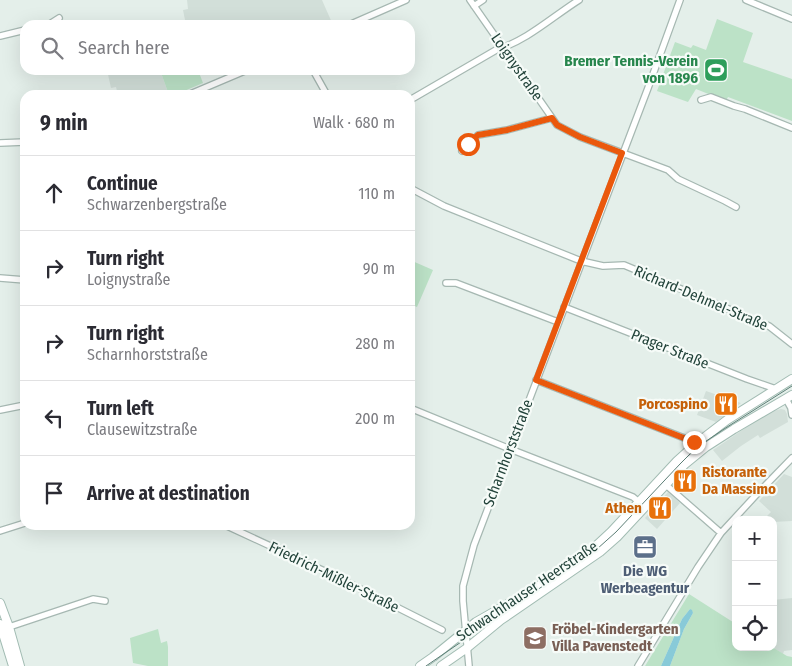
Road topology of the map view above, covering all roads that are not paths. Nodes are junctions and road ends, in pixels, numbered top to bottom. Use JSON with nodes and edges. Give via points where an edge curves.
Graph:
{"nodes":[{"id":1,"x":406,"y":0,"type":"edge"},
{"id":2,"x":470,"y":0,"type":"edge"},
{"id":3,"x":483,"y":0,"type":"edge"},
{"id":4,"x":580,"y":0,"type":"edge"},
{"id":5,"x":680,"y":0,"type":"edge"},
{"id":6,"x":746,"y":0,"type":"edge"},
{"id":7,"x":474,"y":6,"type":"junction"},
{"id":8,"x":58,"y":18,"type":"dead end"},
{"id":9,"x":792,"y":19,"type":"edge"},
{"id":10,"x":55,"y":20,"type":"edge"},
{"id":11,"x":360,"y":20,"type":"edge"},
{"id":12,"x":20,"y":31,"type":"edge"},
{"id":13,"x":0,"y":36,"type":"edge"},
{"id":14,"x":503,"y":48,"type":"junction"},
{"id":15,"x":235,"y":75,"type":"edge"},
{"id":16,"x":316,"y":75,"type":"edge"},
{"id":17,"x":200,"y":90,"type":"edge"},
{"id":18,"x":324,"y":90,"type":"edge"},
{"id":19,"x":415,"y":97,"type":"edge"},
{"id":20,"x":701,"y":100,"type":"dead end"},
{"id":21,"x":552,"y":118,"type":"junction"},
{"id":22,"x":792,"y":128,"type":"edge"},
{"id":23,"x":20,"y":142,"type":"edge"},
{"id":24,"x":0,"y":143,"type":"edge"},
{"id":25,"x":462,"y":151,"type":"dead end"},
{"id":26,"x":622,"y":153,"type":"junction"},
{"id":27,"x":415,"y":191,"type":"edge"},
{"id":28,"x":736,"y":208,"type":"dead end"},
{"id":29,"x":581,"y":260,"type":"junction"},
{"id":30,"x":0,"y":278,"type":"edge"},
{"id":31,"x":20,"y":280,"type":"edge"},
{"id":32,"x":446,"y":282,"type":"dead end"},
{"id":33,"x":564,"y":306,"type":"junction"},
{"id":34,"x":558,"y":322,"type":"junction"},
{"id":35,"x":792,"y":344,"type":"edge"},
{"id":36,"x":792,"y":379,"type":"edge"},
{"id":37,"x":536,"y":380,"type":"junction"},
{"id":38,"x":776,"y":389,"type":"junction"},
{"id":39,"x":789,"y":397,"type":"edge"},
{"id":40,"x":20,"y":406,"type":"edge"},
{"id":41,"x":0,"y":410,"type":"edge"},
{"id":42,"x":415,"y":410,"type":"edge"},
{"id":43,"x":792,"y":416,"type":"edge"},
{"id":44,"x":697,"y":443,"type":"junction"},
{"id":45,"x":510,"y":449,"type":"junction"},
{"id":46,"x":792,"y":458,"type":"edge"},
{"id":47,"x":666,"y":485,"type":"junction"},
{"id":48,"x":639,"y":502,"type":"junction"},
{"id":49,"x":20,"y":525,"type":"edge"},
{"id":50,"x":236,"y":530,"type":"edge"},
{"id":51,"x":0,"y":531,"type":"edge"},
{"id":52,"x":721,"y":533,"type":"junction"},
{"id":53,"x":105,"y":601,"type":"dead end"},
{"id":54,"x":0,"y":603,"type":"edge"},
{"id":55,"x":0,"y":624,"type":"edge"},
{"id":56,"x":9,"y":627,"type":"junction"},
{"id":57,"x":442,"y":630,"type":"dead end"},
{"id":58,"x":465,"y":630,"type":"junction"},
{"id":59,"x":467,"y":648,"type":"junction"},
{"id":60,"x":13,"y":666,"type":"edge"},
{"id":61,"x":20,"y":666,"type":"edge"},
{"id":62,"x":420,"y":666,"type":"edge"},
{"id":63,"x":442,"y":666,"type":"edge"},
{"id":64,"x":469,"y":666,"type":"edge"},
{"id":65,"x":638,"y":666,"type":"edge"}],
"edges":[{"from":1,"to":11,"type":"street"},
{"from":2,"to":7,"type":"street","name":"Loignystraße"},
{"from":3,"to":7,"type":"street"},
{"from":4,"to":14,"type":"street","via":[[529,35]]},
{"from":5,"to":26,"type":"street","name":"Scharnhorststraße"},
{"from":6,"to":9,"type":"street"},
{"from":7,"to":14,"type":"street","name":"Loignystraße"},
{"from":8,"to":10,"type":"street"},
{"from":12,"to":13,"type":"street"},
{"from":14,"to":19,"type":"street"},
{"from":14,"to":21,"type":"street","name":"Loignystraße"},
{"from":15,"to":17,"type":"street"},
{"from":16,"to":18,"type":"street"},
{"from":20,"to":22,"type":"street","via":[[711,97]]},
{"from":21,"to":25,"type":"street","via":[[478,135]]},
{"from":21,"to":26,"type":"street","name":"Loignystraße","via":[[557,125],[580,137]]},
{"from":23,"to":24,"type":"street"},
{"from":26,"to":28,"type":"street","name":"Loignystraße","via":[[668,170],[678,179]]},
{"from":26,"to":29,"type":"street","name":"Scharnhorststraße"},
{"from":27,"to":29,"type":"street","name":"Richard-Dehmel-Straße","via":[[444,206]]},
{"from":29,"to":33,"type":"street","name":"Scharnhorststraße"},
{"from":29,"to":35,"type":"street","name":"Richard-Dehmel-Straße","via":[[603,266],[624,265],[769,326]]},
{"from":30,"to":31,"type":"street"},
{"from":32,"to":34,"type":"street"},
{"from":33,"to":34,"type":"street","name":"Scharnhorststraße"},
{"from":33,"to":38,"type":"street","name":"Prager Straße"},
{"from":34,"to":37,"type":"street","name":"Scharnhorststraße"},
{"from":36,"to":38,"type":"main road","name":"Schwachhauser Heerstraße"},
{"from":37,"to":44,"type":"street"},
{"from":37,"to":45,"type":"street","name":"Scharnhorststraße"},
{"from":38,"to":39,"type":"main road"},
{"from":38,"to":44,"type":"main road","name":"Schwachhauser Heerstraße","via":[[726,420]]},
{"from":39,"to":43,"type":"street"},
{"from":39,"to":47,"type":"main road","name":"Schwachhauser Heerstraße","via":[[706,447]]},
{"from":40,"to":41,"type":"street"},
{"from":42,"to":45,"type":"street"},
{"from":44,"to":48,"type":"main road","name":"Schwachhauser Heerstraße"},
{"from":45,"to":48,"type":"street"},
{"from":45,"to":58,"type":"street","name":"Scharnhorststraße","via":[[474,545],[463,586]]},
{"from":46,"to":52,"type":"street"},
{"from":47,"to":52,"type":"street"},
{"from":47,"to":59,"type":"main road","name":"Schwachhauser Heerstraße","via":[[600,552],[501,620]]},
{"from":48,"to":58,"type":"main road","name":"Schwachhauser Heerstraße","via":[[597,545]]},
{"from":49,"to":51,"type":"street"},
{"from":50,"to":57,"type":"street","name":"Friedrich-Mißler-Straße"},
{"from":52,"to":65,"type":"street"},
{"from":53,"to":56,"type":"street","via":[[93,599]]},
{"from":54,"to":56,"type":"main road"},
{"from":55,"to":60,"type":"main road"},
{"from":56,"to":61,"type":"main road"},
{"from":58,"to":59,"type":"street","name":"Scharnhorststraße"},
{"from":58,"to":62,"type":"main road","name":"Schwachhauser Heerstraße"},
{"from":59,"to":63,"type":"main road","name":"Schwachhauser Heerstraße"},
{"from":59,"to":64,"type":"street","name":"Scharnhorststraße"}]}
